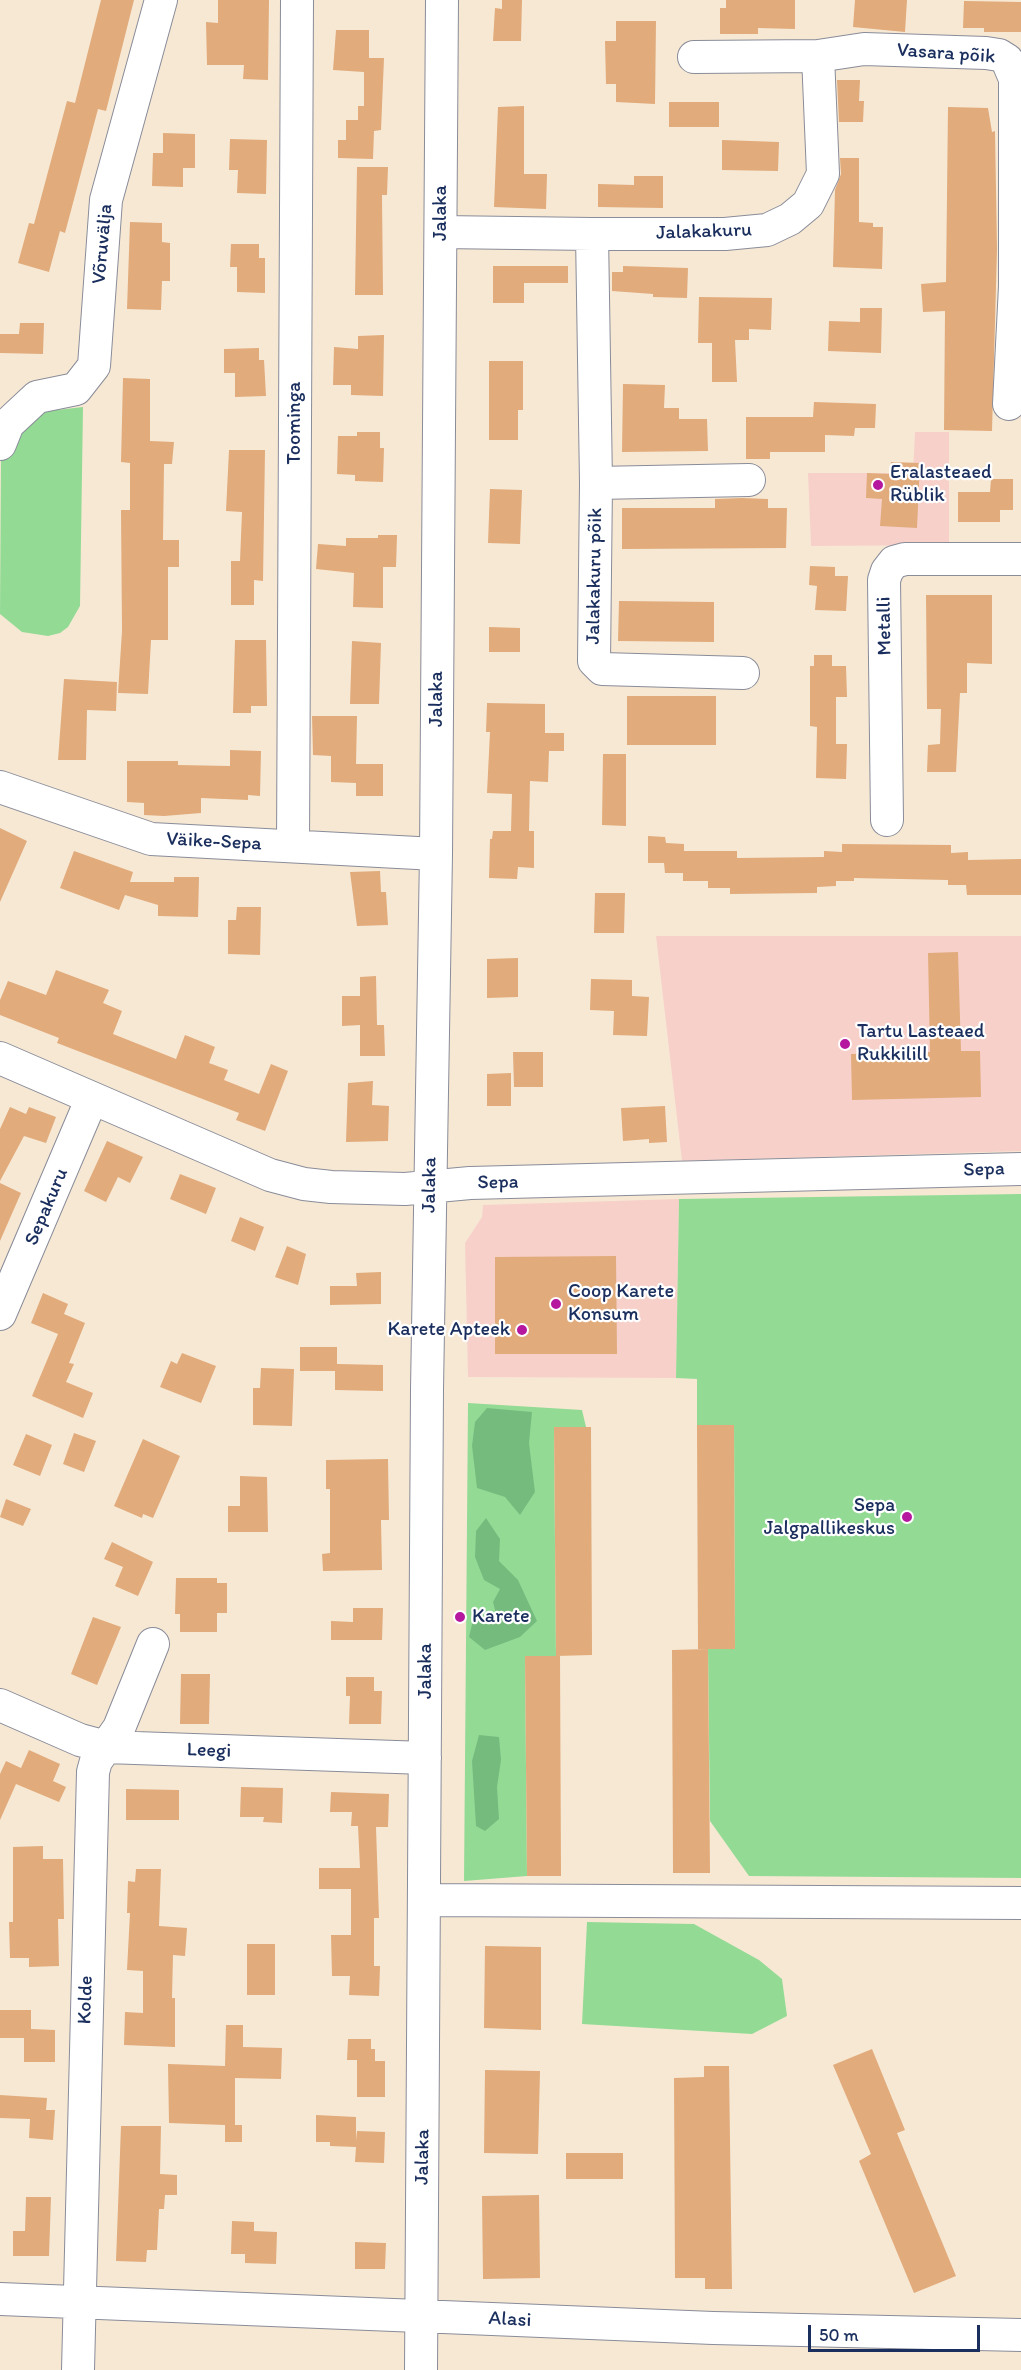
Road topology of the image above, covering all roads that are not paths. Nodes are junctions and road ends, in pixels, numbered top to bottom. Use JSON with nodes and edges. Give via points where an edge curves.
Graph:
{"nodes":[{"id":1,"x":161,"y":0,"type":"edge"},
{"id":2,"x":297,"y":0,"type":"edge"},
{"id":3,"x":442,"y":0,"type":"edge"},
{"id":4,"x":818,"y":56,"type":"junction"},
{"id":5,"x":693,"y":57,"type":"dead end"},
{"id":6,"x":441,"y":232,"type":"junction"},
{"id":7,"x":592,"y":234,"type":"junction"},
{"id":8,"x":1018,"y":286,"type":"edge"},
{"id":9,"x":1009,"y":404,"type":"dead end"},
{"id":10,"x":0,"y":444,"type":"edge"},
{"id":11,"x":749,"y":480,"type":"dead end"},
{"id":12,"x":596,"y":483,"type":"junction"},
{"id":13,"x":1021,"y":559,"type":"edge"},
{"id":14,"x":743,"y":673,"type":"dead end"},
{"id":15,"x":0,"y":787,"type":"edge"},
{"id":16,"x":887,"y":820,"type":"dead end"},
{"id":17,"x":293,"y":846,"type":"junction"},
{"id":18,"x":436,"y":854,"type":"junction"},
{"id":19,"x":0,"y":1058,"type":"edge"},
{"id":20,"x":92,"y":1098,"type":"junction"},
{"id":21,"x":1021,"y":1169,"type":"edge"},
{"id":22,"x":430,"y":1188,"type":"junction"},
{"id":23,"x":0,"y":1314,"type":"edge"},
{"id":24,"x":153,"y":1644,"type":"dead end"},
{"id":25,"x":0,"y":1706,"type":"edge"},
{"id":26,"x":106,"y":1747,"type":"junction"},
{"id":27,"x":425,"y":1758,"type":"junction"},
{"id":28,"x":426,"y":1900,"type":"junction"},
{"id":29,"x":1021,"y":1903,"type":"edge"},
{"id":30,"x":0,"y":2299,"type":"edge"},
{"id":31,"x":79,"y":2302,"type":"junction"},
{"id":32,"x":421,"y":2316,"type":"junction"},
{"id":33,"x":1021,"y":2335,"type":"edge"},
{"id":34,"x":78,"y":2370,"type":"edge"},
{"id":35,"x":422,"y":2370,"type":"edge"}],
"edges":[{"from":1,"to":10,"type":"street","name":"Võruvälja","via":[[106,200],[94,366],[76,389],[37,398],[8,424]]},
{"from":2,"to":17,"type":"street","name":"Toominga"},
{"from":3,"to":6,"type":"street","name":"Jalaka"},
{"from":4,"to":5,"type":"street","name":"Vasara põik"},
{"from":4,"to":7,"type":"street","name":"Jalakakuru","via":[[824,174],[808,204],[790,219],[767,230],[725,234]]},
{"from":4,"to":8,"type":"street","name":"Vasara põik","via":[[864,49],[986,53],[1007,60],[1015,79]]},
{"from":6,"to":7,"type":"street","name":"Jalakakuru"},
{"from":6,"to":18,"type":"street","name":"Jalaka"},
{"from":7,"to":12,"type":"street","name":"Jalakakuru põik"},
{"from":8,"to":9,"type":"street","name":"Vasara põik"},
{"from":11,"to":12,"type":"street","name":"Jalakakuru põik"},
{"from":12,"to":14,"type":"street","name":"Jalakakuru põik","via":[[594,661],[602,669]]},
{"from":13,"to":16,"type":"street","name":"Metalli","via":[[905,559],[894,562],[887,571]]},
{"from":15,"to":17,"type":"street","name":"Väike-Sepa","via":[[151,839]]},
{"from":17,"to":18,"type":"street","name":"Väike-Sepa"},
{"from":18,"to":22,"type":"street","name":"Jalaka"},
{"from":19,"to":20,"type":"street","name":"Sepa"},
{"from":20,"to":22,"type":"street","name":"Sepa","via":[[270,1174],[304,1184],[356,1189]]},
{"from":20,"to":23,"type":"street","name":"Sepakuru"},
{"from":21,"to":22,"type":"street","name":"Sepa","via":[[471,1183]]},
{"from":22,"to":27,"type":"street","name":"Jalaka"},
{"from":24,"to":26,"type":"street","name":"Kolde","via":[[118,1728]]},
{"from":25,"to":26,"type":"street","name":"Leegi"},
{"from":26,"to":27,"type":"street","name":"Leegi"},
{"from":26,"to":31,"type":"street","name":"Kolde","via":[[93,1772]]},
{"from":27,"to":28,"type":"street","name":"Jalaka"},
{"from":28,"to":29,"type":"street"},
{"from":28,"to":32,"type":"street","name":"Jalaka"},
{"from":30,"to":31,"type":"street","name":"Alasi"},
{"from":31,"to":32,"type":"street","name":"Alasi"},
{"from":31,"to":34,"type":"street","name":"Kolde"},
{"from":32,"to":33,"type":"street","name":"Alasi"},
{"from":32,"to":35,"type":"street","name":"Jalaka"}]}
